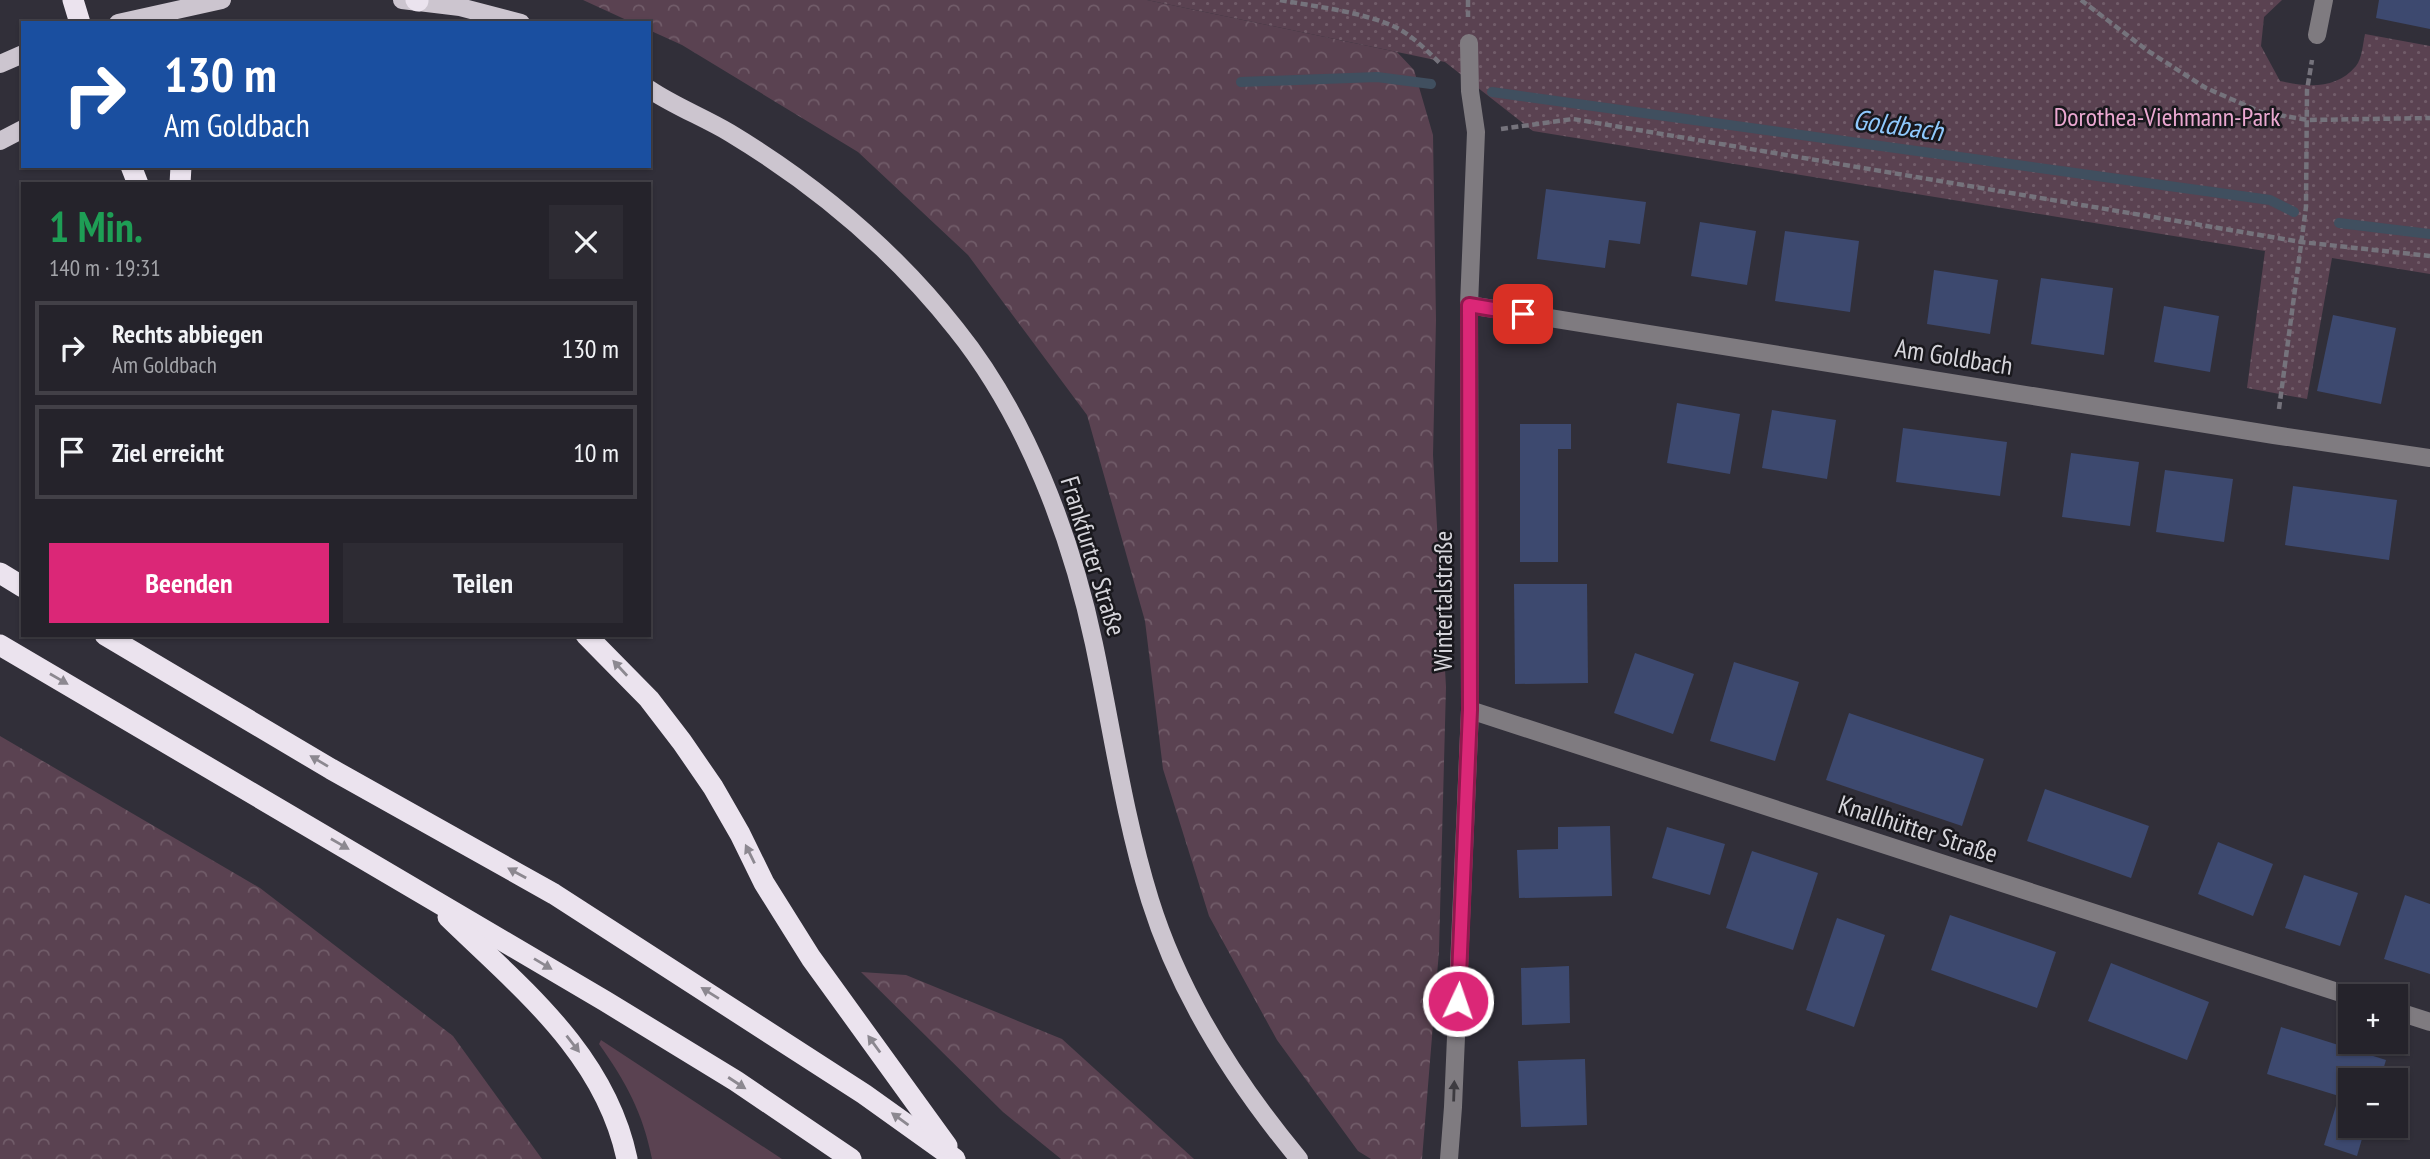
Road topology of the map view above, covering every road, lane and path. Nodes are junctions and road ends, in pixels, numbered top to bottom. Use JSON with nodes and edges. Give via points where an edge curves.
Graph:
{"nodes":[{"id":1,"x":73,"y":0,"type":"edge"},
{"id":2,"x":222,"y":0,"type":"edge"},
{"id":3,"x":412,"y":0,"type":"edge"},
{"id":4,"x":1280,"y":0,"type":"edge"},
{"id":5,"x":2081,"y":0,"type":"edge"},
{"id":6,"x":2324,"y":0,"type":"edge"},
{"id":7,"x":79,"y":21,"type":"edge"},
{"id":8,"x":127,"y":21,"type":"edge"},
{"id":9,"x":513,"y":21,"type":"edge"},
{"id":10,"x":2317,"y":35,"type":"joint"},
{"id":11,"x":1469,"y":43,"type":"dead end"},
{"id":12,"x":21,"y":55,"type":"edge"},
{"id":13,"x":0,"y":64,"type":"edge"},
{"id":14,"x":1470,"y":91,"type":"junction"},
{"id":15,"x":652,"y":92,"type":"edge"},
{"id":16,"x":2430,"y":118,"type":"edge"},
{"id":17,"x":2308,"y":120,"type":"junction"},
{"id":18,"x":21,"y":130,"type":"edge"},
{"id":19,"x":1476,"y":132,"type":"junction"},
{"id":20,"x":0,"y":141,"type":"edge"},
{"id":21,"x":2301,"y":242,"type":"junction"},
{"id":22,"x":2430,"y":256,"type":"edge"},
{"id":23,"x":1469,"y":305,"type":"junction"},
{"id":24,"x":2274,"y":435,"type":"junction"},
{"id":25,"x":2430,"y":458,"type":"edge"},
{"id":26,"x":0,"y":573,"type":"edge"},
{"id":27,"x":21,"y":586,"type":"edge"},
{"id":28,"x":108,"y":637,"type":"edge"},
{"id":29,"x":588,"y":637,"type":"edge"},
{"id":30,"x":0,"y":645,"type":"edge"},
{"id":31,"x":1470,"y":710,"type":"junction"},
{"id":32,"x":421,"y":891,"type":"junction"},
{"id":33,"x":2338,"y":992,"type":"edge"},
{"id":34,"x":2408,"y":1015,"type":"edge"},
{"id":35,"x":2430,"y":1022,"type":"edge"},
{"id":36,"x":627,"y":1159,"type":"edge"},
{"id":37,"x":851,"y":1159,"type":"edge"},
{"id":38,"x":956,"y":1159,"type":"edge"},
{"id":39,"x":1299,"y":1159,"type":"edge"},
{"id":40,"x":1449,"y":1159,"type":"edge"}],
"edges":[{"from":1,"to":7,"type":"highway"},
{"from":2,"to":8,"type":"main road"},
{"from":3,"to":9,"type":"main road"},
{"from":4,"to":14,"type":"path","via":[[1395,26]]},
{"from":5,"to":17,"type":"path","via":[[2206,88],[2261,112]]},
{"from":6,"to":10,"type":"street"},
{"from":10,"to":17,"type":"path","via":[[2307,90]]},
{"from":11,"to":14,"type":"street","name":"Wintertalstraße"},
{"from":12,"to":13,"type":"main road"},
{"from":14,"to":19,"type":"street","name":"Wintertalstraße"},
{"from":15,"to":39,"type":"main road","name":"Frankfurter Straße","via":[[775,162],[856,222],[925,291],[986,373],[1039,470],[1062,525],[1094,641],[1133,839],[1174,962],[1235,1076]]},
{"from":16,"to":17,"type":"path"},
{"from":17,"to":21,"type":"path"},
{"from":18,"to":20,"type":"main road"},
{"from":19,"to":21,"type":"path","via":[[1573,119]]},
{"from":19,"to":23,"type":"street","name":"Wintertalstraße"},
{"from":21,"to":22,"type":"path"},
{"from":21,"to":24,"type":"path"},
{"from":23,"to":24,"type":"street","name":"Am Goldbach"},
{"from":23,"to":31,"type":"street","name":"Wintertalstraße"},
{"from":24,"to":25,"type":"street","name":"Am Goldbach"},
{"from":26,"to":27,"type":"highway"},
{"from":38,"to":28,"type":"highway","one_way":true,"via":[[853,1086],[554,894]]},
{"from":38,"to":29,"type":"highway","one_way":true,"via":[[811,958],[713,787],[682,742],[649,699]]},
{"from":30,"to":32,"type":"highway","one_way":true},
{"from":31,"to":33,"type":"street","name":"Knallhütter Straße"},
{"from":40,"to":31,"type":"street","name":"Wintertalstraße","one_way":true},
{"from":32,"to":36,"type":"highway","one_way":true,"via":[[576,1046],[612,1111]]},
{"from":32,"to":37,"type":"highway","one_way":true,"via":[[736,1081]]},
{"from":34,"to":35,"type":"street"}]}
